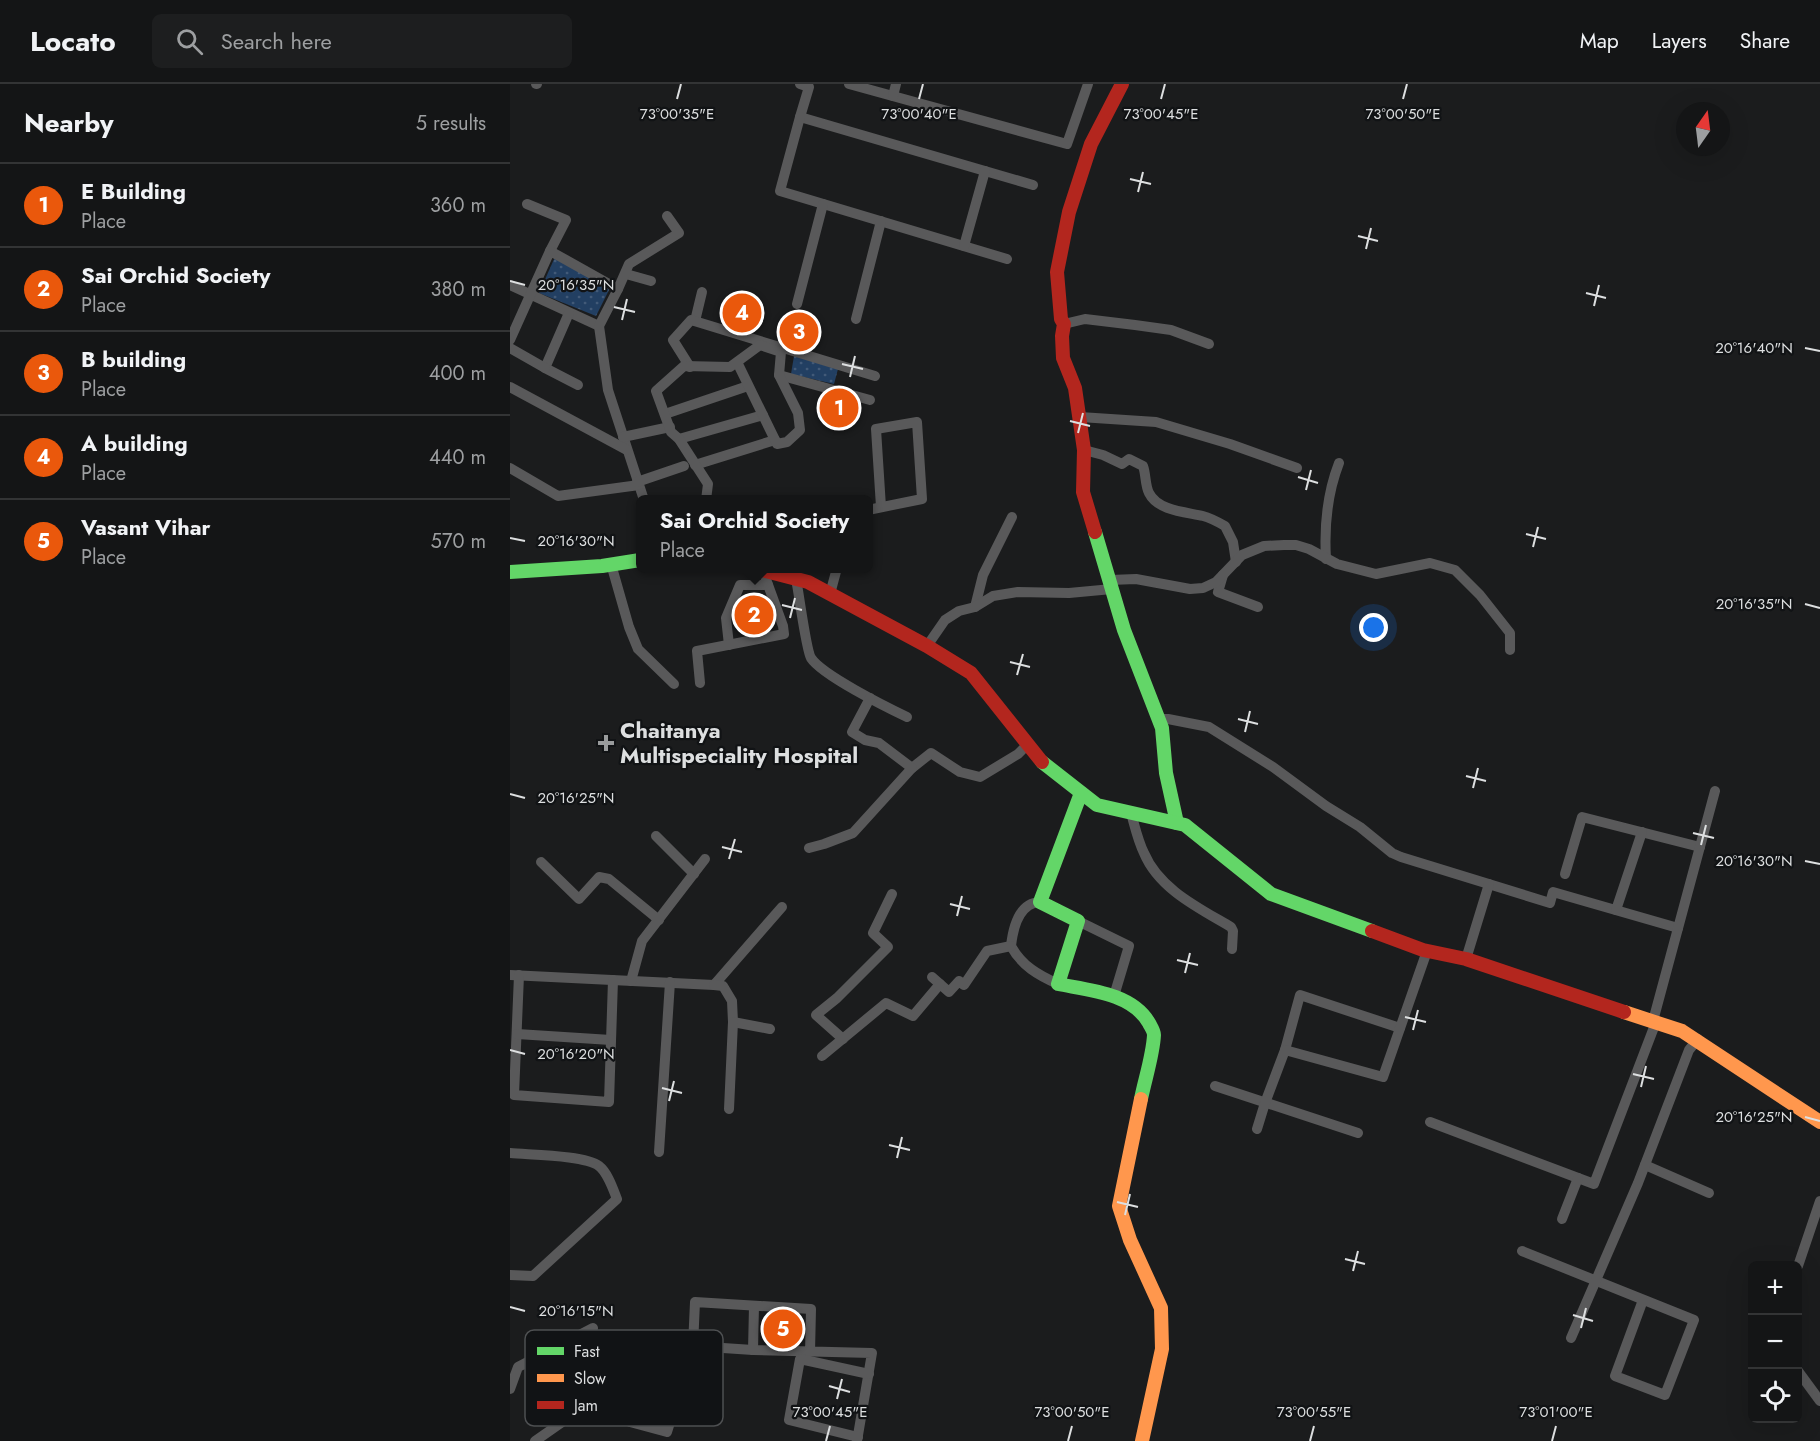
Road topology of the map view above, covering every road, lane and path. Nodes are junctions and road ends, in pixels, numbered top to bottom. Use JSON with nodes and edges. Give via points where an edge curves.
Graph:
{"nodes":[{"id":1,"x":800,"y":84,"type":"edge"},
{"id":2,"x":849,"y":84,"type":"edge"},
{"id":3,"x":896,"y":84,"type":"edge"},
{"id":4,"x":1088,"y":84,"type":"edge"},
{"id":5,"x":1122,"y":84,"type":"edge"},
{"id":6,"x":893,"y":96,"type":"junction"},
{"id":7,"x":800,"y":117,"type":"junction"},
{"id":8,"x":985,"y":171,"type":"junction"},
{"id":9,"x":1033,"y":185,"type":"dead end"},
{"id":10,"x":527,"y":204,"type":"dead end"},
{"id":11,"x":823,"y":204,"type":"junction"},
{"id":12,"x":668,"y":216,"type":"dead end"},
{"id":13,"x":881,"y":221,"type":"junction"},
{"id":14,"x":964,"y":246,"type":"junction"},
{"id":15,"x":550,"y":251,"type":"junction"},
{"id":16,"x":1007,"y":259,"type":"dead end"},
{"id":17,"x":626,"y":274,"type":"junction"},
{"id":18,"x":651,"y":281,"type":"dead end"},
{"id":19,"x":510,"y":285,"type":"edge"},
{"id":20,"x":618,"y":289,"type":"junction"},
{"id":21,"x":702,"y":292,"type":"dead end"},
{"id":22,"x":530,"y":294,"type":"junction"},
{"id":23,"x":797,"y":304,"type":"dead end"},
{"id":24,"x":569,"y":313,"type":"junction"},
{"id":25,"x":856,"y":319,"type":"dead end"},
{"id":26,"x":695,"y":321,"type":"junction"},
{"id":27,"x":1064,"y":324,"type":"junction"},
{"id":28,"x":599,"y":326,"type":"junction"},
{"id":29,"x":510,"y":340,"type":"edge"},
{"id":30,"x":1209,"y":344,"type":"dead end"},
{"id":31,"x":510,"y":348,"type":"edge"},
{"id":32,"x":737,"y":362,"type":"junction"},
{"id":33,"x":690,"y":367,"type":"junction"},
{"id":34,"x":544,"y":368,"type":"junction"},
{"id":35,"x":779,"y":375,"type":"junction"},
{"id":36,"x":875,"y":376,"type":"dead end"},
{"id":37,"x":578,"y":385,"type":"dead end"},
{"id":38,"x":748,"y":386,"type":"junction"},
{"id":39,"x":510,"y":387,"type":"edge"},
{"id":40,"x":870,"y":400,"type":"dead end"},
{"id":41,"x":665,"y":414,"type":"junction"},
{"id":42,"x":763,"y":415,"type":"junction"},
{"id":43,"x":1080,"y":417,"type":"junction"},
{"id":44,"x":670,"y":427,"type":"junction"},
{"id":45,"x":623,"y":437,"type":"junction"},
{"id":46,"x":679,"y":439,"type":"junction"},
{"id":47,"x":775,"y":440,"type":"junction"},
{"id":48,"x":627,"y":450,"type":"junction"},
{"id":49,"x":1084,"y":450,"type":"junction"},
{"id":50,"x":1340,"y":463,"type":"dead end"},
{"id":51,"x":690,"y":465,"type":"junction"},
{"id":52,"x":510,"y":468,"type":"edge"},
{"id":53,"x":1297,"y":468,"type":"dead end"},
{"id":54,"x":638,"y":483,"type":"junction"},
{"id":55,"x":642,"y":495,"type":"edge"},
{"id":56,"x":707,"y":495,"type":"edge"},
{"id":57,"x":881,"y":507,"type":"junction"},
{"id":58,"x":873,"y":509,"type":"edge"},
{"id":59,"x":1012,"y":517,"type":"dead end"},
{"id":60,"x":1326,"y":559,"type":"junction"},
{"id":61,"x":636,"y":561,"type":"edge"},
{"id":62,"x":1236,"y":562,"type":"junction"},
{"id":63,"x":611,"y":564,"type":"junction"},
{"id":64,"x":510,"y":572,"type":"edge"},
{"id":65,"x":760,"y":573,"type":"edge"},
{"id":66,"x":771,"y":573,"type":"edge"},
{"id":67,"x":836,"y":573,"type":"edge"},
{"id":68,"x":1223,"y":575,"type":"junction"},
{"id":69,"x":796,"y":579,"type":"junction"},
{"id":70,"x":1111,"y":584,"type":"junction"},
{"id":71,"x":768,"y":585,"type":"junction"},
{"id":72,"x":830,"y":594,"type":"junction"},
{"id":73,"x":975,"y":607,"type":"junction"},
{"id":74,"x":1258,"y":607,"type":"dead end"},
{"id":75,"x":729,"y":645,"type":"junction"},
{"id":76,"x":927,"y":646,"type":"junction"},
{"id":77,"x":1510,"y":650,"type":"dead end"},
{"id":78,"x":700,"y":683,"type":"dead end"},
{"id":79,"x":674,"y":684,"type":"dead end"},
{"id":80,"x":870,"y":698,"type":"junction"},
{"id":81,"x":907,"y":717,"type":"dead end"},
{"id":82,"x":1158,"y":719,"type":"junction"},
{"id":83,"x":1028,"y":744,"type":"junction"},
{"id":84,"x":912,"y":768,"type":"junction"},
{"id":85,"x":1715,"y":791,"type":"dead end"},
{"id":86,"x":1081,"y":793,"type":"junction"},
{"id":87,"x":1131,"y":813,"type":"junction"},
{"id":88,"x":1177,"y":823,"type":"junction"},
{"id":89,"x":1642,"y":832,"type":"junction"},
{"id":90,"x":656,"y":836,"type":"dead end"},
{"id":91,"x":1700,"y":847,"type":"junction"},
{"id":92,"x":809,"y":848,"type":"dead end"},
{"id":93,"x":705,"y":859,"type":"dead end"},
{"id":94,"x":540,"y":862,"type":"dead end"},
{"id":95,"x":694,"y":874,"type":"junction"},
{"id":96,"x":1565,"y":874,"type":"dead end"},
{"id":97,"x":1489,"y":884,"type":"junction"},
{"id":98,"x":892,"y":894,"type":"dead end"},
{"id":99,"x":1040,"y":902,"type":"junction"},
{"id":100,"x":782,"y":907,"type":"dead end"},
{"id":101,"x":1616,"y":910,"type":"junction"},
{"id":102,"x":658,"y":920,"type":"junction"},
{"id":103,"x":1078,"y":921,"type":"junction"},
{"id":104,"x":1678,"y":928,"type":"junction"},
{"id":105,"x":1011,"y":946,"type":"junction"},
{"id":106,"x":1232,"y":949,"type":"dead end"},
{"id":107,"x":1427,"y":951,"type":"junction"},
{"id":108,"x":1466,"y":959,"type":"junction"},
{"id":109,"x":515,"y":975,"type":"edge"},
{"id":110,"x":613,"y":980,"type":"junction"},
{"id":111,"x":631,"y":981,"type":"junction"},
{"id":112,"x":670,"y":982,"type":"junction"},
{"id":113,"x":1058,"y":984,"type":"junction"},
{"id":114,"x":714,"y":985,"type":"junction"},
{"id":115,"x":1114,"y":996,"type":"junction"},
{"id":116,"x":733,"y":1022,"type":"junction"},
{"id":117,"x":1654,"y":1022,"type":"junction"},
{"id":118,"x":1400,"y":1028,"type":"junction"},
{"id":119,"x":770,"y":1029,"type":"dead end"},
{"id":120,"x":517,"y":1034,"type":"junction"},
{"id":121,"x":843,"y":1039,"type":"junction"},
{"id":122,"x":1698,"y":1039,"type":"junction"},
{"id":123,"x":611,"y":1040,"type":"junction"},
{"id":124,"x":1285,"y":1050,"type":"junction"},
{"id":125,"x":822,"y":1056,"type":"dead end"},
{"id":126,"x":1215,"y":1086,"type":"dead end"},
{"id":127,"x":512,"y":1095,"type":"edge"},
{"id":128,"x":1265,"y":1103,"type":"junction"},
{"id":129,"x":729,"y":1109,"type":"dead end"},
{"id":130,"x":1430,"y":1122,"type":"dead end"},
{"id":131,"x":1820,"y":1122,"type":"edge"},
{"id":132,"x":1257,"y":1129,"type":"dead end"},
{"id":133,"x":1358,"y":1133,"type":"dead end"},
{"id":134,"x":659,"y":1152,"type":"dead end"},
{"id":135,"x":510,"y":1153,"type":"edge"},
{"id":136,"x":1645,"y":1165,"type":"junction"},
{"id":137,"x":1578,"y":1178,"type":"junction"},
{"id":138,"x":1708,"y":1193,"type":"dead end"},
{"id":139,"x":1820,"y":1201,"type":"edge"},
{"id":140,"x":1562,"y":1219,"type":"dead end"},
{"id":141,"x":1522,"y":1251,"type":"dead end"},
{"id":142,"x":1799,"y":1261,"type":"edge"},
{"id":143,"x":510,"y":1275,"type":"edge"},
{"id":144,"x":1596,"y":1281,"type":"junction"},
{"id":145,"x":1643,"y":1300,"type":"junction"},
{"id":146,"x":754,"y":1306,"type":"junction"},
{"id":147,"x":592,"y":1328,"type":"dead end"},
{"id":148,"x":588,"y":1330,"type":"edge"},
{"id":149,"x":694,"y":1330,"type":"edge"},
{"id":150,"x":1571,"y":1338,"type":"dead end"},
{"id":151,"x":723,"y":1348,"type":"edge"},
{"id":152,"x":753,"y":1350,"type":"junction"},
{"id":153,"x":810,"y":1352,"type":"junction"},
{"id":154,"x":525,"y":1363,"type":"edge"},
{"id":155,"x":868,"y":1374,"type":"junction"},
{"id":156,"x":1802,"y":1378,"type":"edge"},
{"id":157,"x":510,"y":1389,"type":"edge"},
{"id":158,"x":1820,"y":1401,"type":"edge"},
{"id":159,"x":556,"y":1426,"type":"edge"},
{"id":160,"x":645,"y":1426,"type":"edge"},
{"id":161,"x":669,"y":1426,"type":"edge"},
{"id":162,"x":858,"y":1439,"type":"edge"},
{"id":163,"x":535,"y":1441,"type":"edge"},
{"id":164,"x":1142,"y":1441,"type":"edge"}],
"edges":[{"from":1,"to":7,"type":"street","via":[[809,87]]},
{"from":2,"to":6,"type":"street"},
{"from":3,"to":6,"type":"street"},
{"from":4,"to":6,"type":"street","via":[[1067,144]]},
{"from":5,"to":27,"type":"street","via":[[1087,155],[1062,240],[1056,276]]},
{"from":7,"to":8,"type":"street"},
{"from":7,"to":11,"type":"street","via":[[780,191]]},
{"from":8,"to":9,"type":"street"},
{"from":8,"to":14,"type":"street"},
{"from":10,"to":15,"type":"street","via":[[566,220]]},
{"from":11,"to":13,"type":"street"},
{"from":11,"to":23,"type":"street"},
{"from":12,"to":17,"type":"street","via":[[679,233],[629,264]]},
{"from":13,"to":14,"type":"street"},
{"from":13,"to":25,"type":"street"},
{"from":14,"to":16,"type":"street"},
{"from":15,"to":20,"type":"street"},
{"from":15,"to":22,"type":"street"},
{"from":17,"to":18,"type":"street"},
{"from":17,"to":20,"type":"street"},
{"from":19,"to":22,"type":"street"},
{"from":20,"to":28,"type":"street"},
{"from":21,"to":26,"type":"street"},
{"from":22,"to":24,"type":"street"},
{"from":22,"to":29,"type":"street"},
{"from":24,"to":28,"type":"street"},
{"from":24,"to":34,"type":"street"},
{"from":26,"to":33,"type":"street","via":[[691,320],[673,340]]},
{"from":26,"to":36,"type":"street"},
{"from":27,"to":30,"type":"street","via":[[1084,319],[1135,325],[1171,330]]},
{"from":27,"to":43,"type":"street","via":[[1063,358],[1075,388]]},
{"from":28,"to":45,"type":"street","via":[[608,390]]},
{"from":31,"to":34,"type":"street"},
{"from":32,"to":33,"type":"street","via":[[730,367]]},
{"from":32,"to":35,"type":"street","via":[[760,345],[782,352]]},
{"from":32,"to":38,"type":"street"},
{"from":33,"to":41,"type":"street","via":[[684,366],[656,391]]},
{"from":34,"to":37,"type":"street"},
{"from":35,"to":40,"type":"street"},
{"from":35,"to":47,"type":"street","via":[[798,413],[800,430],[787,442],[777,444]]},
{"from":38,"to":41,"type":"street"},
{"from":38,"to":42,"type":"street"},
{"from":39,"to":48,"type":"street"},
{"from":41,"to":44,"type":"street"},
{"from":42,"to":46,"type":"street"},
{"from":42,"to":47,"type":"street"},
{"from":43,"to":49,"type":"street"},
{"from":43,"to":53,"type":"street","via":[[1156,422]]},
{"from":44,"to":45,"type":"street"},
{"from":44,"to":46,"type":"street"},
{"from":45,"to":48,"type":"street"},
{"from":46,"to":51,"type":"street"},
{"from":47,"to":51,"type":"street"},
{"from":48,"to":54,"type":"street"},
{"from":49,"to":62,"type":"street","via":[[1122,464],[1129,459],[1143,465],[1148,492],[1158,503],[1225,526]]},
{"from":49,"to":70,"type":"street","via":[[1083,492]]},
{"from":50,"to":60,"type":"street","via":[[1329,500]]},
{"from":51,"to":54,"type":"street"},
{"from":51,"to":56,"type":"street","via":[[708,484]]},
{"from":52,"to":54,"type":"street","via":[[558,496]]},
{"from":54,"to":55,"type":"street"},
{"from":57,"to":57,"type":"street","via":[[876,429],[917,422],[922,499]]},
{"from":57,"to":58,"type":"street"},
{"from":59,"to":73,"type":"street","via":[[984,575]]},
{"from":60,"to":62,"type":"street","via":[[1309,549],[1284,545],[1252,550]]},
{"from":60,"to":77,"type":"street","via":[[1376,574],[1430,563],[1455,570],[1503,622],[1510,633]]},
{"from":61,"to":63,"type":"street"},
{"from":62,"to":68,"type":"street"},
{"from":63,"to":64,"type":"street"},
{"from":63,"to":79,"type":"street","via":[[638,649]]},
{"from":65,"to":71,"type":"street"},
{"from":66,"to":69,"type":"street"},
{"from":67,"to":72,"type":"street"},
{"from":68,"to":70,"type":"street","via":[[1203,588],[1136,579]]},
{"from":68,"to":74,"type":"street","via":[[1218,592]]},
{"from":69,"to":72,"type":"street"},
{"from":69,"to":80,"type":"street","via":[[810,657]]},
{"from":70,"to":73,"type":"street","via":[[1069,593],[1018,592],[993,596]]},
{"from":70,"to":82,"type":"street"},
{"from":71,"to":75,"type":"street","via":[[740,585],[726,618]]},
{"from":71,"to":75,"type":"street","via":[[784,634]]},
{"from":72,"to":76,"type":"street"},
{"from":73,"to":76,"type":"street","via":[[945,620]]},
{"from":75,"to":78,"type":"street","via":[[697,651]]},
{"from":76,"to":83,"type":"street","via":[[971,673]]},
{"from":80,"to":81,"type":"street"},
{"from":80,"to":84,"type":"street","via":[[852,732],[879,743]]},
{"from":82,"to":88,"type":"street"},
{"from":82,"to":97,"type":"street","via":[[1209,728],[1273,767],[1392,853]]},
{"from":83,"to":84,"type":"street","via":[[980,777],[960,772],[931,753]]},
{"from":83,"to":86,"type":"street","via":[[1045,766]]},
{"from":84,"to":92,"type":"street","via":[[853,833]]},
{"from":85,"to":91,"type":"street"},
{"from":86,"to":87,"type":"street","via":[[1097,805]]},
{"from":86,"to":99,"type":"street"},
{"from":87,"to":88,"type":"street"},
{"from":87,"to":106,"type":"street","via":[[1144,856],[1160,879],[1231,927]]},
{"from":88,"to":107,"type":"street","via":[[1185,825],[1271,894]]},
{"from":89,"to":91,"type":"street"},
{"from":89,"to":96,"type":"street","via":[[1582,817]]},
{"from":89,"to":101,"type":"street"},
{"from":90,"to":95,"type":"street"},
{"from":91,"to":104,"type":"street"},
{"from":93,"to":95,"type":"street"},
{"from":94,"to":102,"type":"street","via":[[579,899],[599,877],[609,879]]},
{"from":95,"to":102,"type":"street"},
{"from":97,"to":101,"type":"street","via":[[1550,903],[1553,892]]},
{"from":97,"to":108,"type":"street"},
{"from":98,"to":121,"type":"street","via":[[873,933],[888,947],[816,1015]]},
{"from":99,"to":103,"type":"street"},
{"from":99,"to":105,"type":"street","via":[[1032,902],[1016,921]]},
{"from":100,"to":114,"type":"street"},
{"from":101,"to":104,"type":"street"},
{"from":102,"to":111,"type":"street","via":[[642,942]]},
{"from":103,"to":113,"type":"street"},
{"from":103,"to":115,"type":"street","via":[[1129,946]]},
{"from":104,"to":117,"type":"street"},
{"from":105,"to":113,"type":"street","via":[[1031,971]]},
{"from":105,"to":121,"type":"street","via":[[987,951],[964,985],[959,981],[949,992],[936,981],[913,1016],[886,1003]]},
{"from":107,"to":108,"type":"street"},
{"from":107,"to":118,"type":"street"},
{"from":108,"to":117,"type":"street"},
{"from":109,"to":110,"type":"street"},
{"from":109,"to":120,"type":"street"},
{"from":110,"to":111,"type":"street"},
{"from":110,"to":123,"type":"street"},
{"from":111,"to":112,"type":"street"},
{"from":112,"to":114,"type":"street"},
{"from":112,"to":134,"type":"street"},
{"from":113,"to":115,"type":"street"},
{"from":114,"to":116,"type":"street","via":[[723,986],[732,1001]]},
{"from":115,"to":164,"type":"street","via":[[1144,1013],[1154,1033],[1119,1206],[1161,1308],[1162,1349]]},
{"from":116,"to":119,"type":"street"},
{"from":116,"to":129,"type":"street"},
{"from":117,"to":122,"type":"street"},
{"from":117,"to":137,"type":"street","via":[[1593,1184]]},
{"from":118,"to":124,"type":"street","via":[[1383,1077]]},
{"from":118,"to":124,"type":"street","via":[[1300,995]]},
{"from":120,"to":123,"type":"street"},
{"from":120,"to":127,"type":"street"},
{"from":121,"to":125,"type":"street"},
{"from":122,"to":131,"type":"street"},
{"from":122,"to":136,"type":"street","via":[[1689,1050]]},
{"from":123,"to":127,"type":"street","via":[[609,1102]]},
{"from":124,"to":128,"type":"street"},
{"from":126,"to":128,"type":"street"},
{"from":128,"to":132,"type":"street"},
{"from":128,"to":133,"type":"street"},
{"from":130,"to":137,"type":"street"},
{"from":135,"to":143,"type":"street","via":[[580,1159],[599,1166],[617,1199],[533,1276]]},
{"from":136,"to":138,"type":"street"},
{"from":136,"to":144,"type":"street"},
{"from":137,"to":140,"type":"street"},
{"from":139,"to":142,"type":"street"},
{"from":141,"to":144,"type":"street"},
{"from":144,"to":145,"type":"street"},
{"from":144,"to":150,"type":"street"},
{"from":145,"to":145,"type":"street","via":[[1694,1320],[1665,1395],[1614,1376]]},
{"from":146,"to":149,"type":"street","via":[[695,1302]]},
{"from":146,"to":152,"type":"street"},
{"from":146,"to":153,"type":"street","via":[[811,1309]]},
{"from":147,"to":148,"type":"street"},
{"from":151,"to":152,"type":"street"},
{"from":152,"to":153,"type":"street"},
{"from":153,"to":155,"type":"street","via":[[872,1353]]},
{"from":154,"to":157,"type":"street","via":[[518,1367]]},
{"from":155,"to":162,"type":"street"},
{"from":155,"to":162,"type":"street","via":[[800,1359],[789,1420]]},
{"from":156,"to":158,"type":"street"},
{"from":159,"to":163,"type":"street"},
{"from":160,"to":161,"type":"street","via":[[667,1432]]}]}
